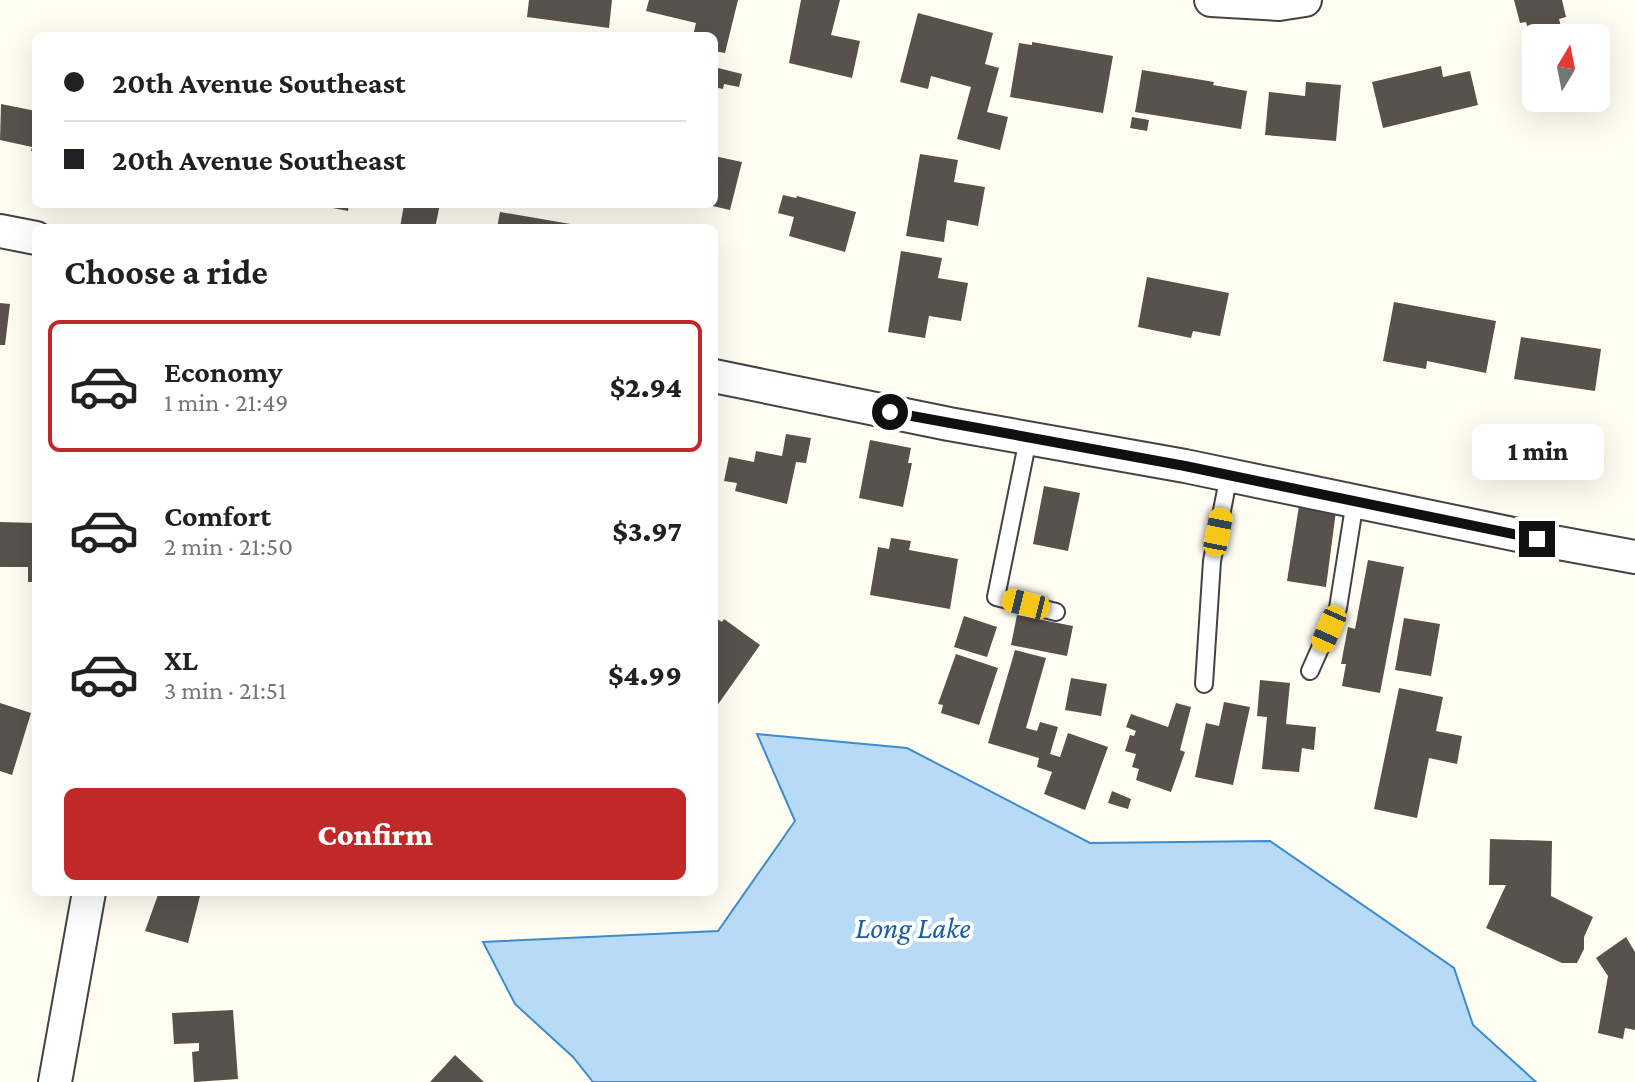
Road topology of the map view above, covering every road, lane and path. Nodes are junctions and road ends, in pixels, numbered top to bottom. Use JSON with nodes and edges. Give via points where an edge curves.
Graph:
{"nodes":[{"id":1,"x":1211,"y":0,"type":"edge"},
{"id":2,"x":1305,"y":0,"type":"edge"},
{"id":3,"x":0,"y":231,"type":"edge"},
{"id":4,"x":32,"y":237,"type":"edge"},
{"id":5,"x":718,"y":377,"type":"edge"},
{"id":6,"x":1028,"y":439,"type":"junction"},
{"id":7,"x":1229,"y":475,"type":"junction"},
{"id":8,"x":1355,"y":501,"type":"junction"},
{"id":9,"x":1635,"y":557,"type":"edge"},
{"id":10,"x":1056,"y":612,"type":"dead end"},
{"id":11,"x":1310,"y":671,"type":"dead end"},
{"id":12,"x":1204,"y":684,"type":"dead end"},
{"id":13,"x":88,"y":896,"type":"edge"},
{"id":14,"x":55,"y":1082,"type":"edge"}],
"edges":[{"from":1,"to":2,"type":"street"},
{"from":3,"to":4,"type":"street"},
{"from":5,"to":6,"type":"street"},
{"from":6,"to":7,"type":"street"},
{"from":6,"to":10,"type":"lane","via":[[996,597]]},
{"from":7,"to":8,"type":"street"},
{"from":7,"to":12,"type":"lane","via":[[1212,561]]},
{"from":8,"to":9,"type":"street"},
{"from":8,"to":11,"type":"lane","via":[[1338,608]]},
{"from":13,"to":14,"type":"street"}]}
